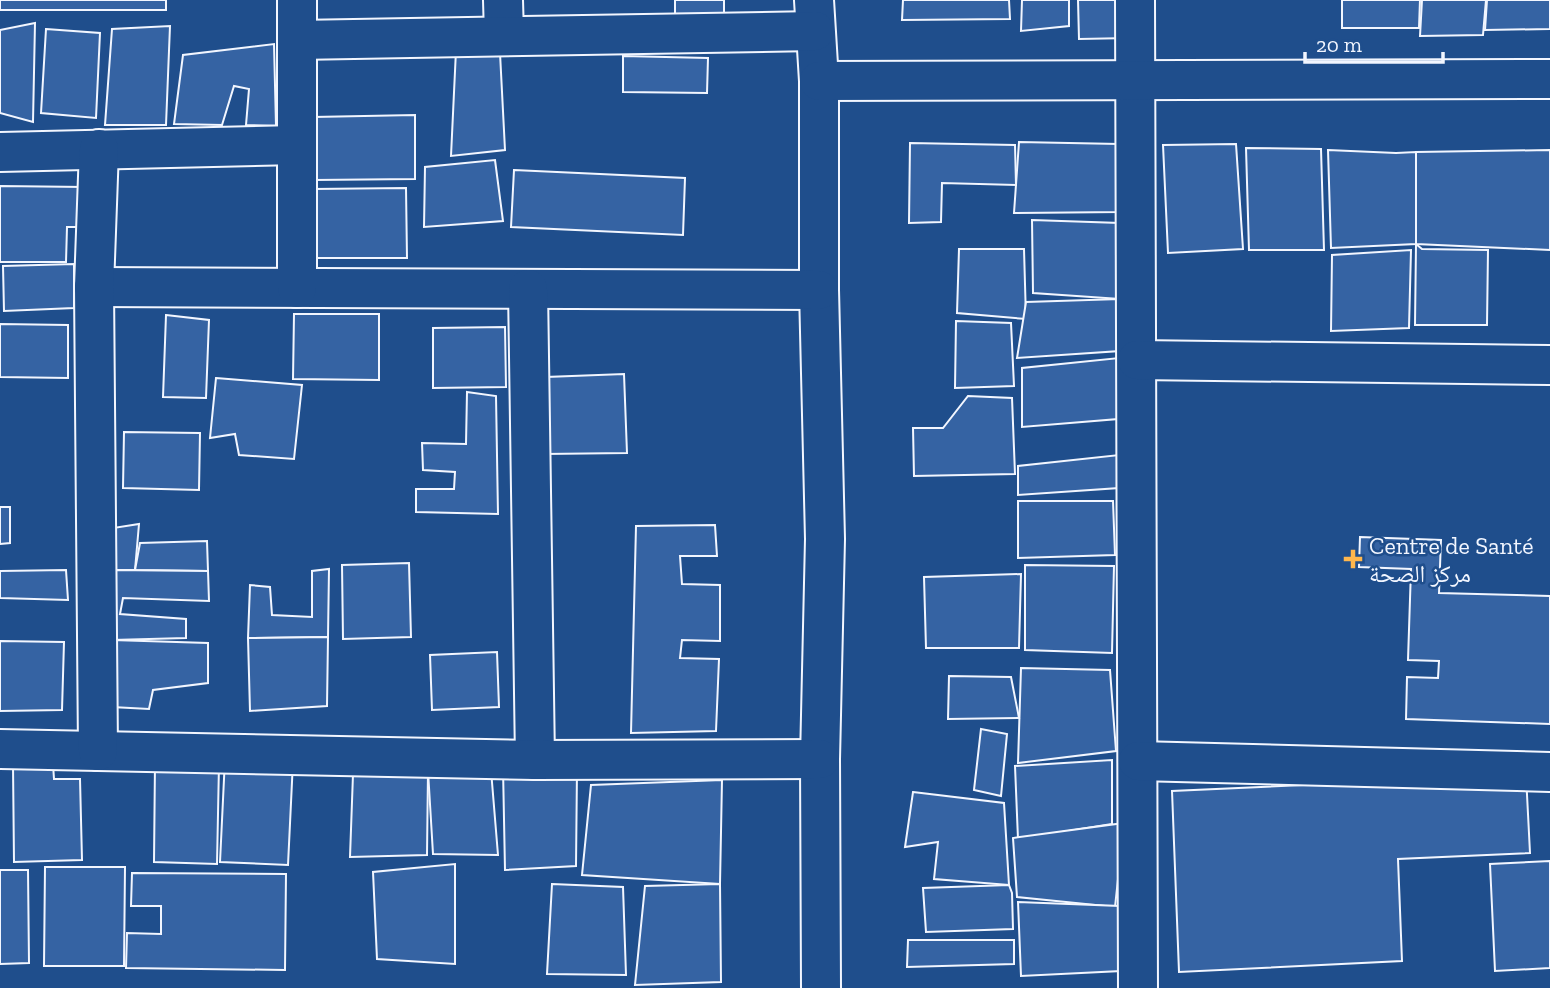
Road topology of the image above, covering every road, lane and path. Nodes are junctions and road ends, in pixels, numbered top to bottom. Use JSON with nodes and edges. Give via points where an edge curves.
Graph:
{"nodes":[{"id":1,"x":297,"y":0,"type":"edge"},
{"id":2,"x":1135,"y":0,"type":"edge"},
{"id":3,"x":814,"y":16,"type":"edge"},
{"id":4,"x":504,"y":18,"type":"edge"},
{"id":5,"x":297,"y":40,"type":"junction"},
{"id":6,"x":1550,"y":79,"type":"edge"},
{"id":7,"x":1135,"y":80,"type":"junction"},
{"id":8,"x":819,"y":81,"type":"junction"},
{"id":9,"x":297,"y":145,"type":"junction"},
{"id":10,"x":99,"y":149,"type":"junction"},
{"id":11,"x":0,"y":152,"type":"edge"},
{"id":12,"x":94,"y":287,"type":"junction"},
{"id":13,"x":297,"y":288,"type":"junction"},
{"id":14,"x":528,"y":289,"type":"junction"},
{"id":15,"x":819,"y":290,"type":"junction"},
{"id":16,"x":1137,"y":360,"type":"junction"},
{"id":17,"x":1550,"y":365,"type":"edge"},
{"id":18,"x":0,"y":749,"type":"edge"},
{"id":19,"x":98,"y":751,"type":"junction"},
{"id":20,"x":820,"y":758,"type":"junction"},
{"id":21,"x":535,"y":760,"type":"junction"},
{"id":22,"x":1138,"y":761,"type":"junction"},
{"id":23,"x":1550,"y":772,"type":"edge"},
{"id":24,"x":821,"y":988,"type":"edge"},
{"id":25,"x":1138,"y":988,"type":"edge"}],
"edges":[{"from":1,"to":5,"type":"street"},
{"from":2,"to":7,"type":"street"},
{"from":3,"to":4,"type":"street"},
{"from":3,"to":8,"type":"street"},
{"from":4,"to":5,"type":"street"},
{"from":5,"to":9,"type":"street"},
{"from":6,"to":7,"type":"street"},
{"from":7,"to":8,"type":"street"},
{"from":7,"to":16,"type":"street"},
{"from":8,"to":15,"type":"street"},
{"from":9,"to":10,"type":"street"},
{"from":9,"to":13,"type":"street"},
{"from":10,"to":11,"type":"street"},
{"from":10,"to":12,"type":"street"},
{"from":12,"to":13,"type":"street"},
{"from":12,"to":19,"type":"street"},
{"from":13,"to":14,"type":"street"},
{"from":14,"to":15,"type":"street"},
{"from":14,"to":21,"type":"street"},
{"from":15,"to":20,"type":"street","via":[[825,539]]},
{"from":16,"to":17,"type":"street"},
{"from":16,"to":22,"type":"street"},
{"from":18,"to":19,"type":"street"},
{"from":19,"to":21,"type":"street"},
{"from":20,"to":21,"type":"street"},
{"from":20,"to":24,"type":"street"},
{"from":22,"to":23,"type":"street"},
{"from":22,"to":25,"type":"street"}]}
